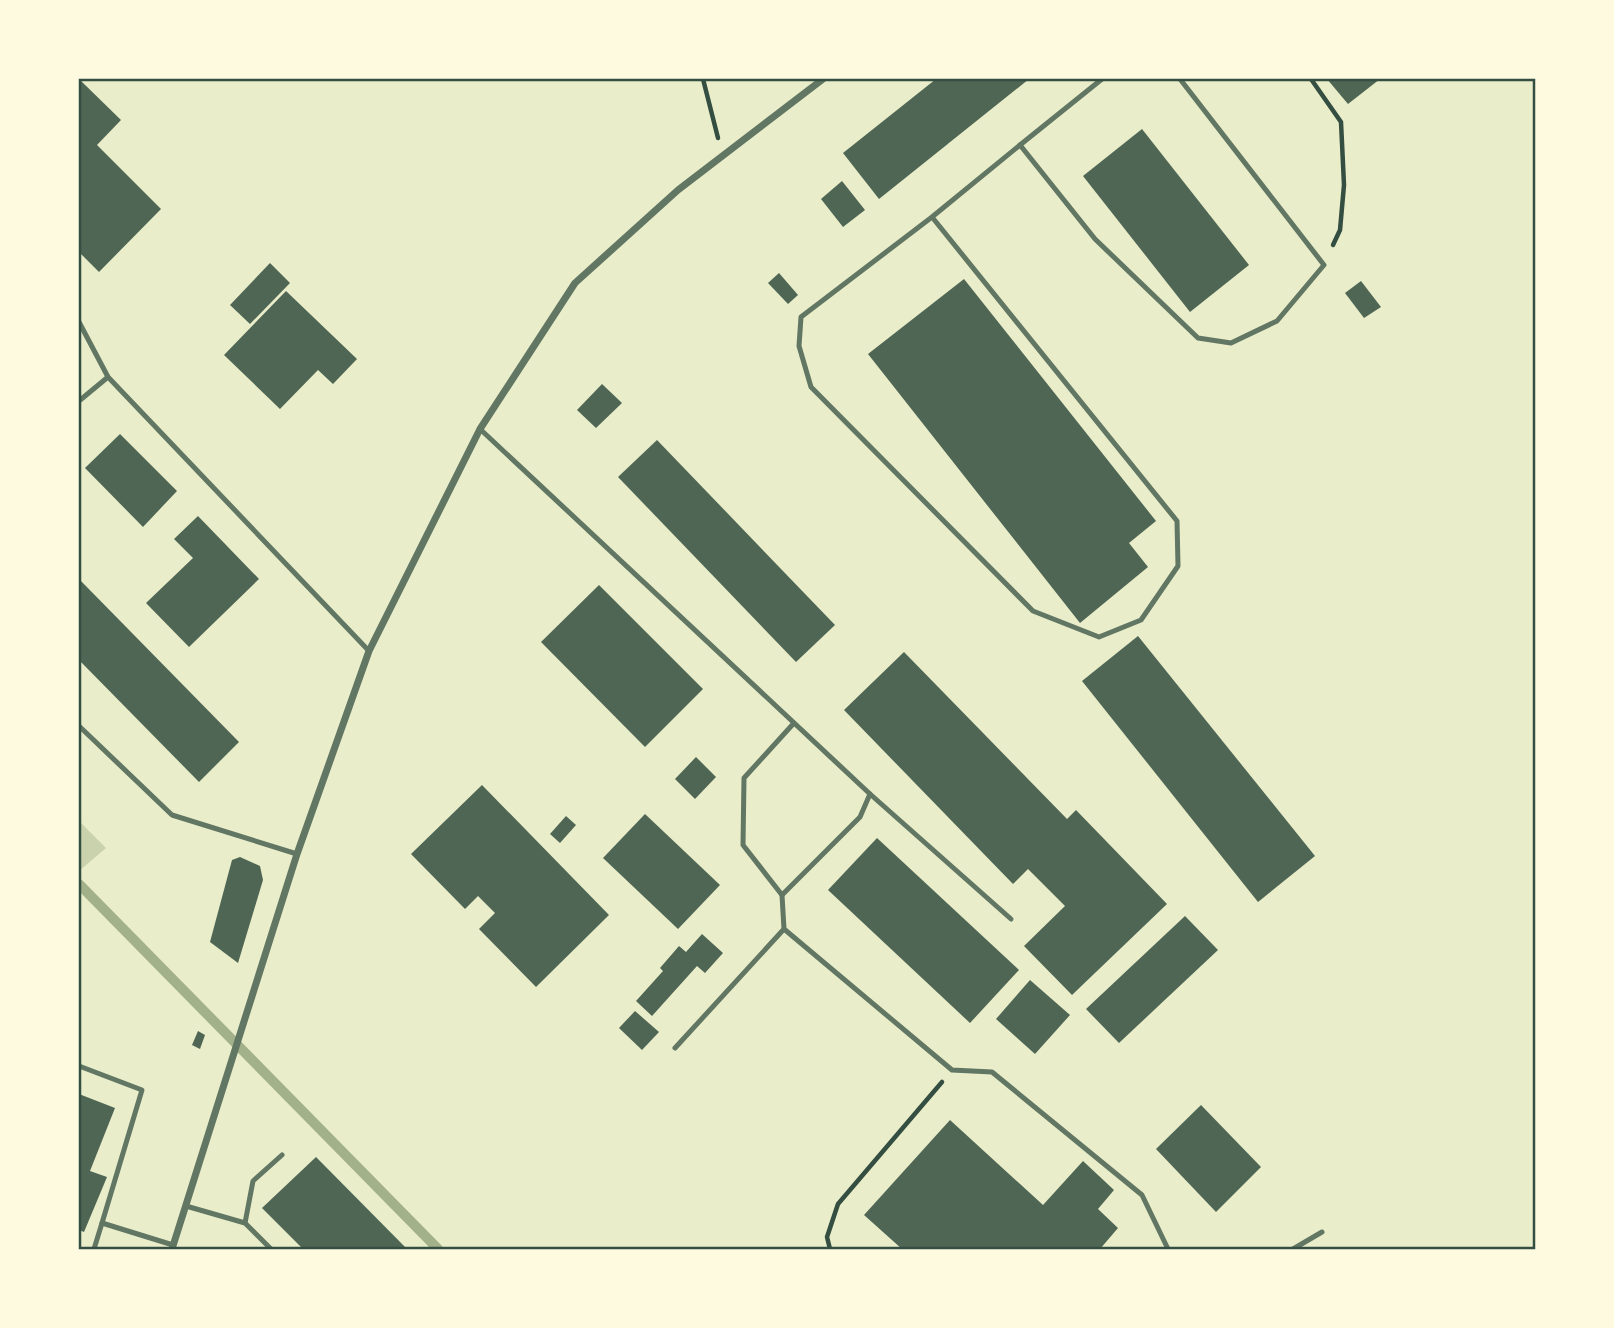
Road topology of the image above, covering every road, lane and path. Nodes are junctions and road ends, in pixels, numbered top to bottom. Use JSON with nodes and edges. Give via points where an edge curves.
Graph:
{"nodes":[{"id":1,"x":703,"y":79,"type":"edge"},
{"id":2,"x":823,"y":79,"type":"edge"},
{"id":3,"x":1102,"y":79,"type":"edge"},
{"id":4,"x":1180,"y":79,"type":"edge"},
{"id":5,"x":1311,"y":79,"type":"edge"},
{"id":6,"x":1020,"y":145,"type":"junction"},
{"id":7,"x":722,"y":155,"type":"junction"},
{"id":8,"x":932,"y":217,"type":"junction"},
{"id":9,"x":1324,"y":265,"type":"junction"},
{"id":10,"x":79,"y":322,"type":"edge"},
{"id":11,"x":108,"y":377,"type":"junction"},
{"id":12,"x":79,"y":401,"type":"edge"},
{"id":13,"x":480,"y":429,"type":"junction"},
{"id":14,"x":369,"y":651,"type":"junction"},
{"id":15,"x":794,"y":723,"type":"junction"},
{"id":16,"x":79,"y":726,"type":"edge"},
{"id":17,"x":870,"y":794,"type":"junction"},
{"id":18,"x":297,"y":854,"type":"junction"},
{"id":19,"x":782,"y":895,"type":"junction"},
{"id":20,"x":1011,"y":919,"type":"dead end"},
{"id":21,"x":784,"y":929,"type":"junction"},
{"id":22,"x":675,"y":1048,"type":"dead end"},
{"id":23,"x":79,"y":1066,"type":"edge"},
{"id":24,"x":952,"y":1070,"type":"junction"},
{"id":25,"x":282,"y":1155,"type":"dead end"},
{"id":26,"x":186,"y":1206,"type":"junction"},
{"id":27,"x":102,"y":1223,"type":"junction"},
{"id":28,"x":245,"y":1223,"type":"junction"},
{"id":29,"x":1322,"y":1232,"type":"dead end"},
{"id":30,"x":173,"y":1247,"type":"edge"},
{"id":31,"x":94,"y":1249,"type":"edge"},
{"id":32,"x":271,"y":1249,"type":"edge"},
{"id":33,"x":830,"y":1249,"type":"edge"},
{"id":34,"x":1168,"y":1249,"type":"edge"},
{"id":35,"x":1293,"y":1249,"type":"edge"}],
"edges":[{"from":1,"to":7,"type":"path"},
{"from":2,"to":7,"type":"street"},
{"from":3,"to":6,"type":"lane"},
{"from":4,"to":9,"type":"lane"},
{"from":5,"to":9,"type":"path","via":[[1341,122],[1344,185],[1340,230]]},
{"from":6,"to":8,"type":"lane"},
{"from":6,"to":9,"type":"lane","via":[[1095,239],[1198,338],[1231,343],[1278,321]]},
{"from":7,"to":13,"type":"street","via":[[575,283]]},
{"from":8,"to":8,"type":"lane","via":[[1177,521],[1178,566],[1141,620],[1099,637],[1033,611],[811,387],[799,346],[801,317]]},
{"from":10,"to":11,"type":"lane"},
{"from":11,"to":12,"type":"lane"},
{"from":11,"to":14,"type":"lane"},
{"from":13,"to":14,"type":"street"},
{"from":13,"to":15,"type":"lane"},
{"from":14,"to":18,"type":"street"},
{"from":15,"to":17,"type":"lane"},
{"from":15,"to":19,"type":"lane","via":[[744,778],[743,845]]},
{"from":16,"to":18,"type":"lane","via":[[172,815]]},
{"from":17,"to":19,"type":"lane","via":[[860,817]]},
{"from":17,"to":20,"type":"lane"},
{"from":18,"to":26,"type":"street"},
{"from":19,"to":21,"type":"lane"},
{"from":21,"to":22,"type":"lane"},
{"from":21,"to":24,"type":"lane"},
{"from":23,"to":27,"type":"lane","via":[[142,1090]]},
{"from":24,"to":33,"type":"path","via":[[838,1203],[827,1237]]},
{"from":24,"to":34,"type":"lane","via":[[992,1072],[1142,1195]]},
{"from":25,"to":28,"type":"lane","via":[[253,1181]]},
{"from":26,"to":28,"type":"lane"},
{"from":26,"to":30,"type":"street"},
{"from":27,"to":30,"type":"lane"},
{"from":27,"to":31,"type":"lane"},
{"from":28,"to":32,"type":"lane"},
{"from":29,"to":35,"type":"lane"}]}
